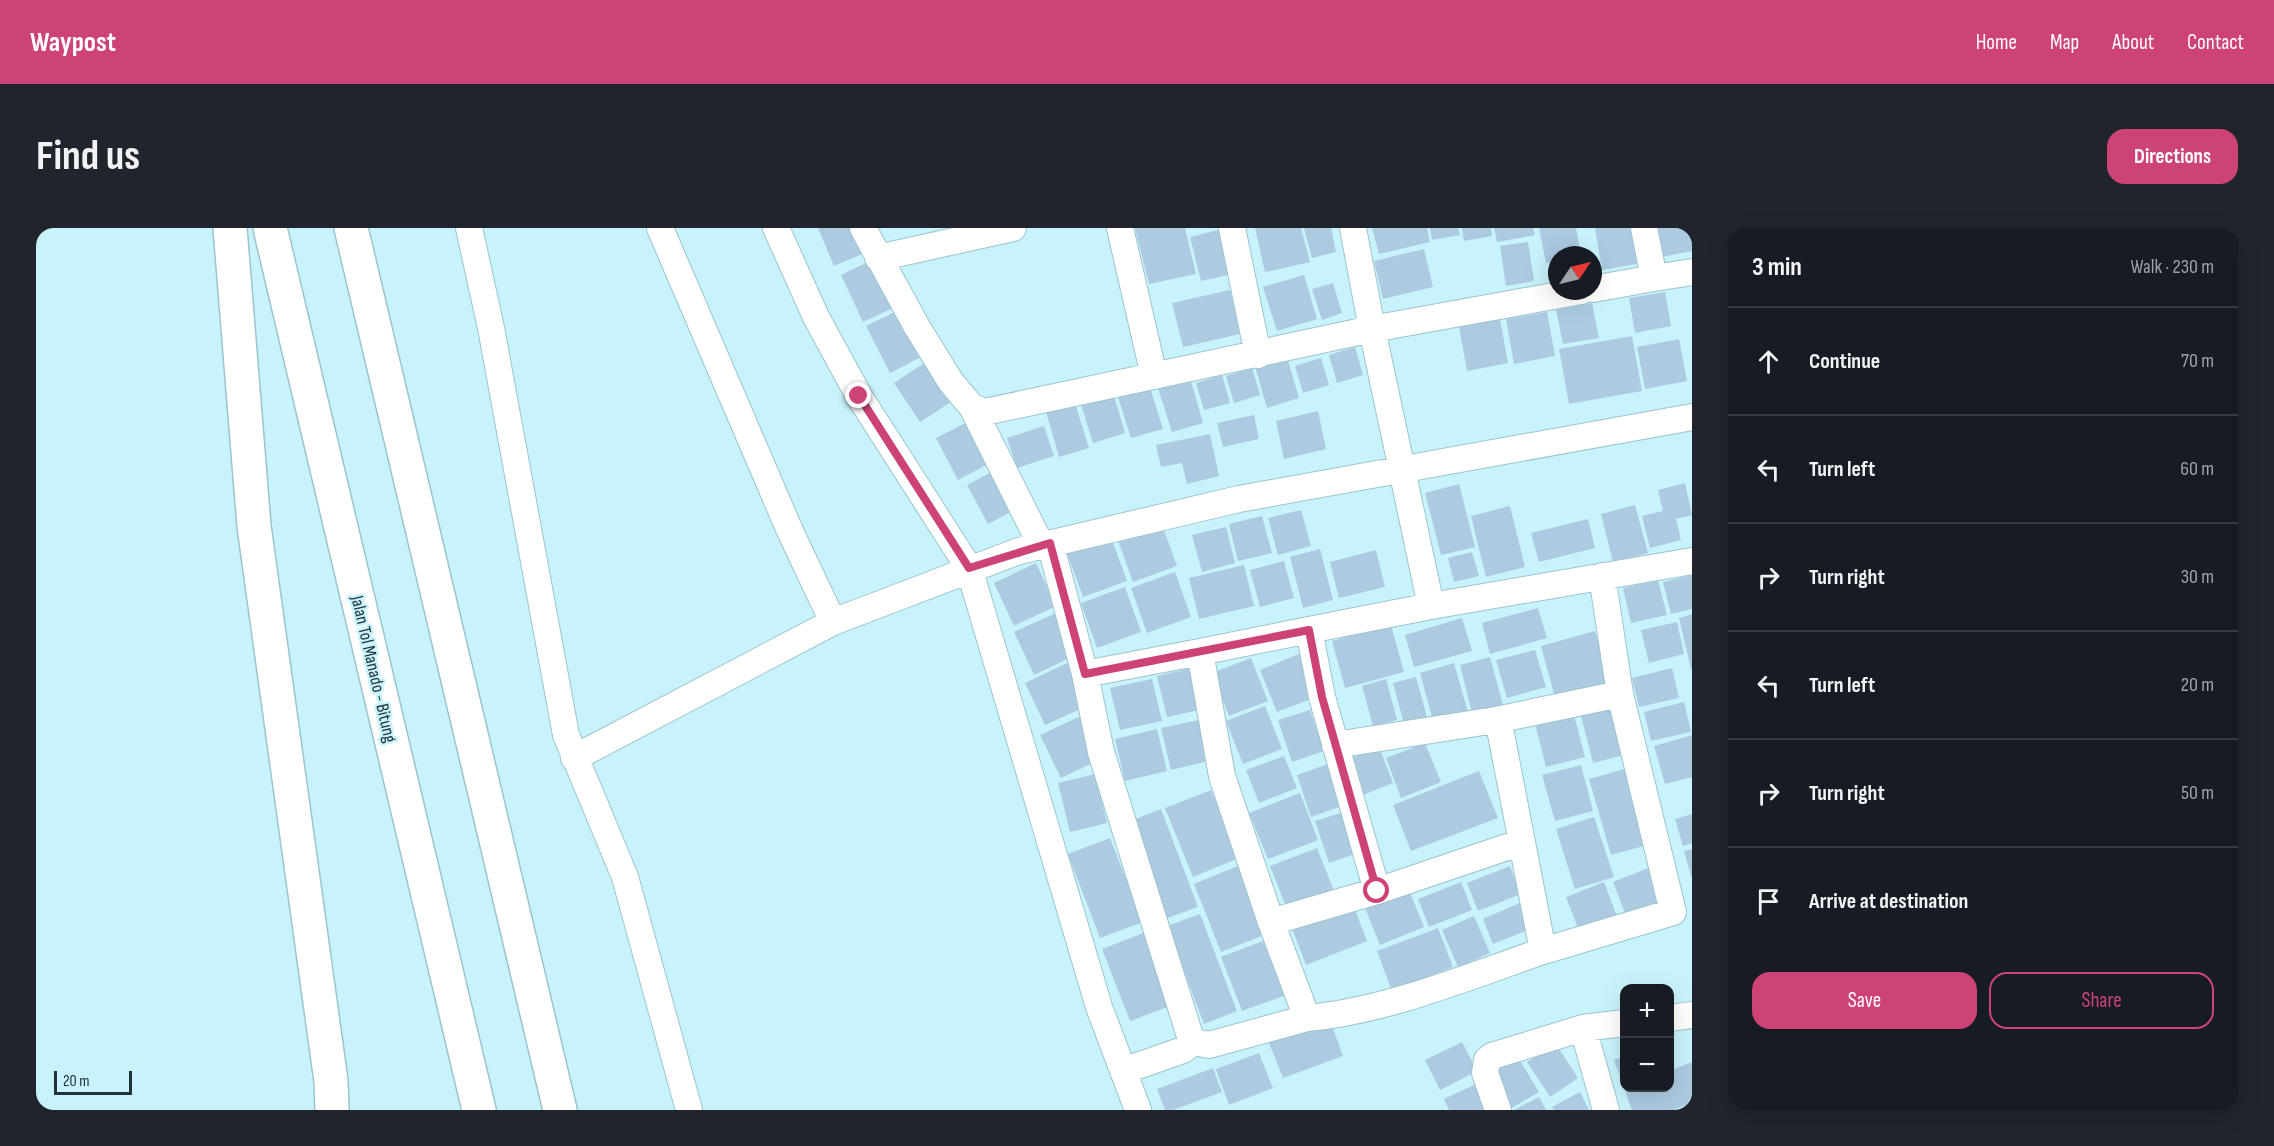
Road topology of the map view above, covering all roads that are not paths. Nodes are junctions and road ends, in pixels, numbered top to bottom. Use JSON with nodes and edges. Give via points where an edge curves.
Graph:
{"nodes":[{"id":1,"x":231,"y":228,"type":"edge"},
{"id":2,"x":270,"y":228,"type":"edge"},
{"id":3,"x":351,"y":228,"type":"edge"},
{"id":4,"x":469,"y":228,"type":"edge"},
{"id":5,"x":660,"y":228,"type":"edge"},
{"id":6,"x":776,"y":228,"type":"edge"},
{"id":7,"x":863,"y":228,"type":"edge"},
{"id":8,"x":1013,"y":228,"type":"edge"},
{"id":9,"x":1120,"y":228,"type":"edge"},
{"id":10,"x":1232,"y":228,"type":"edge"},
{"id":11,"x":1353,"y":228,"type":"edge"},
{"id":12,"x":1644,"y":228,"type":"edge"},
{"id":13,"x":878,"y":258,"type":"junction"},
{"id":14,"x":1692,"y":272,"type":"edge"},
{"id":15,"x":1654,"y":278,"type":"junction"},
{"id":16,"x":1602,"y":287,"type":"edge"},
{"id":17,"x":1548,"y":297,"type":"edge"},
{"id":18,"x":1371,"y":329,"type":"junction"},
{"id":19,"x":1257,"y":355,"type":"junction"},
{"id":20,"x":1154,"y":376,"type":"junction"},
{"id":21,"x":972,"y":407,"type":"junction"},
{"id":22,"x":1692,"y":417,"type":"edge"},
{"id":23,"x":1401,"y":471,"type":"junction"},
{"id":24,"x":1045,"y":544,"type":"junction"},
{"id":25,"x":1692,"y":561,"type":"edge"},
{"id":26,"x":969,"y":568,"type":"junction"},
{"id":27,"x":1602,"y":576,"type":"junction"},
{"id":28,"x":1431,"y":606,"type":"junction"},
{"id":29,"x":833,"y":622,"type":"junction"},
{"id":30,"x":1309,"y":630,"type":"junction"},
{"id":31,"x":1200,"y":652,"type":"junction"},
{"id":32,"x":1085,"y":674,"type":"junction"},
{"id":33,"x":1620,"y":694,"type":"junction"},
{"id":34,"x":1496,"y":720,"type":"junction"},
{"id":35,"x":1335,"y":745,"type":"junction"},
{"id":36,"x":574,"y":758,"type":"junction"},
{"id":37,"x":1522,"y":842,"type":"junction"},
{"id":38,"x":1377,"y":891,"type":"junction"},
{"id":39,"x":1683,"y":910,"type":"edge"},
{"id":40,"x":1271,"y":922,"type":"junction"},
{"id":41,"x":1543,"y":951,"type":"junction"},
{"id":42,"x":1692,"y":1016,"type":"edge"},
{"id":43,"x":1306,"y":1017,"type":"junction"},
{"id":44,"x":1674,"y":1018,"type":"edge"},
{"id":45,"x":1620,"y":1023,"type":"edge"},
{"id":46,"x":1583,"y":1028,"type":"junction"},
{"id":47,"x":1194,"y":1042,"type":"junction"},
{"id":48,"x":1123,"y":1071,"type":"junction"},
{"id":49,"x":332,"y":1110,"type":"edge"},
{"id":50,"x":479,"y":1110,"type":"edge"},
{"id":51,"x":560,"y":1110,"type":"edge"},
{"id":52,"x":689,"y":1110,"type":"edge"},
{"id":53,"x":1138,"y":1110,"type":"edge"},
{"id":54,"x":1498,"y":1110,"type":"edge"},
{"id":55,"x":1606,"y":1110,"type":"edge"}],
"edges":[{"from":1,"to":49,"type":"highway","via":[[254,526],[332,1081]]},
{"from":2,"to":50,"type":"highway","name":"Jalan Tol Manado - Bitung"},
{"from":3,"to":51,"type":"highway"},
{"from":4,"to":36,"type":"street","via":[[566,735]]},
{"from":5,"to":29,"type":"street"},
{"from":6,"to":26,"type":"street","via":[[816,316],[859,396]]},
{"from":7,"to":13,"type":"street"},
{"from":8,"to":13,"type":"street"},
{"from":9,"to":20,"type":"street"},
{"from":10,"to":19,"type":"street"},
{"from":11,"to":18,"type":"street"},
{"from":12,"to":15,"type":"street"},
{"from":13,"to":21,"type":"street","via":[[951,382]]},
{"from":14,"to":15,"type":"street"},
{"from":15,"to":16,"type":"street"},
{"from":17,"to":18,"type":"street"},
{"from":18,"to":19,"type":"street"},
{"from":18,"to":23,"type":"street"},
{"from":19,"to":20,"type":"street"},
{"from":20,"to":21,"type":"street","via":[[998,411],[984,412]]},
{"from":21,"to":24,"type":"street"},
{"from":22,"to":23,"type":"street"},
{"from":23,"to":24,"type":"street","via":[[1239,498]]},
{"from":23,"to":28,"type":"street"},
{"from":24,"to":26,"type":"street"},
{"from":24,"to":32,"type":"street"},
{"from":25,"to":27,"type":"street"},
{"from":26,"to":29,"type":"street"},
{"from":26,"to":48,"type":"street","via":[[1099,1007]]},
{"from":27,"to":28,"type":"street"},
{"from":27,"to":33,"type":"street"},
{"from":28,"to":30,"type":"street"},
{"from":29,"to":36,"type":"street"},
{"from":30,"to":31,"type":"street"},
{"from":30,"to":35,"type":"street"},
{"from":31,"to":32,"type":"street"},
{"from":31,"to":40,"type":"street","via":[[1222,776]]},
{"from":32,"to":47,"type":"street","via":[[1101,752],[1186,1027]]},
{"from":33,"to":34,"type":"street"},
{"from":33,"to":39,"type":"street"},
{"from":34,"to":35,"type":"street"},
{"from":34,"to":37,"type":"street"},
{"from":35,"to":38,"type":"street"},
{"from":36,"to":52,"type":"street","via":[[625,877]]},
{"from":37,"to":38,"type":"street"},
{"from":37,"to":41,"type":"street"},
{"from":38,"to":40,"type":"street"},
{"from":39,"to":41,"type":"street"},
{"from":40,"to":43,"type":"street"},
{"from":41,"to":43,"type":"street","via":[[1416,994],[1329,1016]]},
{"from":42,"to":44,"type":"street"},
{"from":43,"to":47,"type":"street","via":[[1217,1043]]},
{"from":45,"to":46,"type":"street"},
{"from":46,"to":54,"type":"street","via":[[1515,1047],[1487,1060],[1485,1073]]},
{"from":46,"to":55,"type":"street"},
{"from":47,"to":48,"type":"street","via":[[1183,1050]]},
{"from":48,"to":53,"type":"street"}]}
